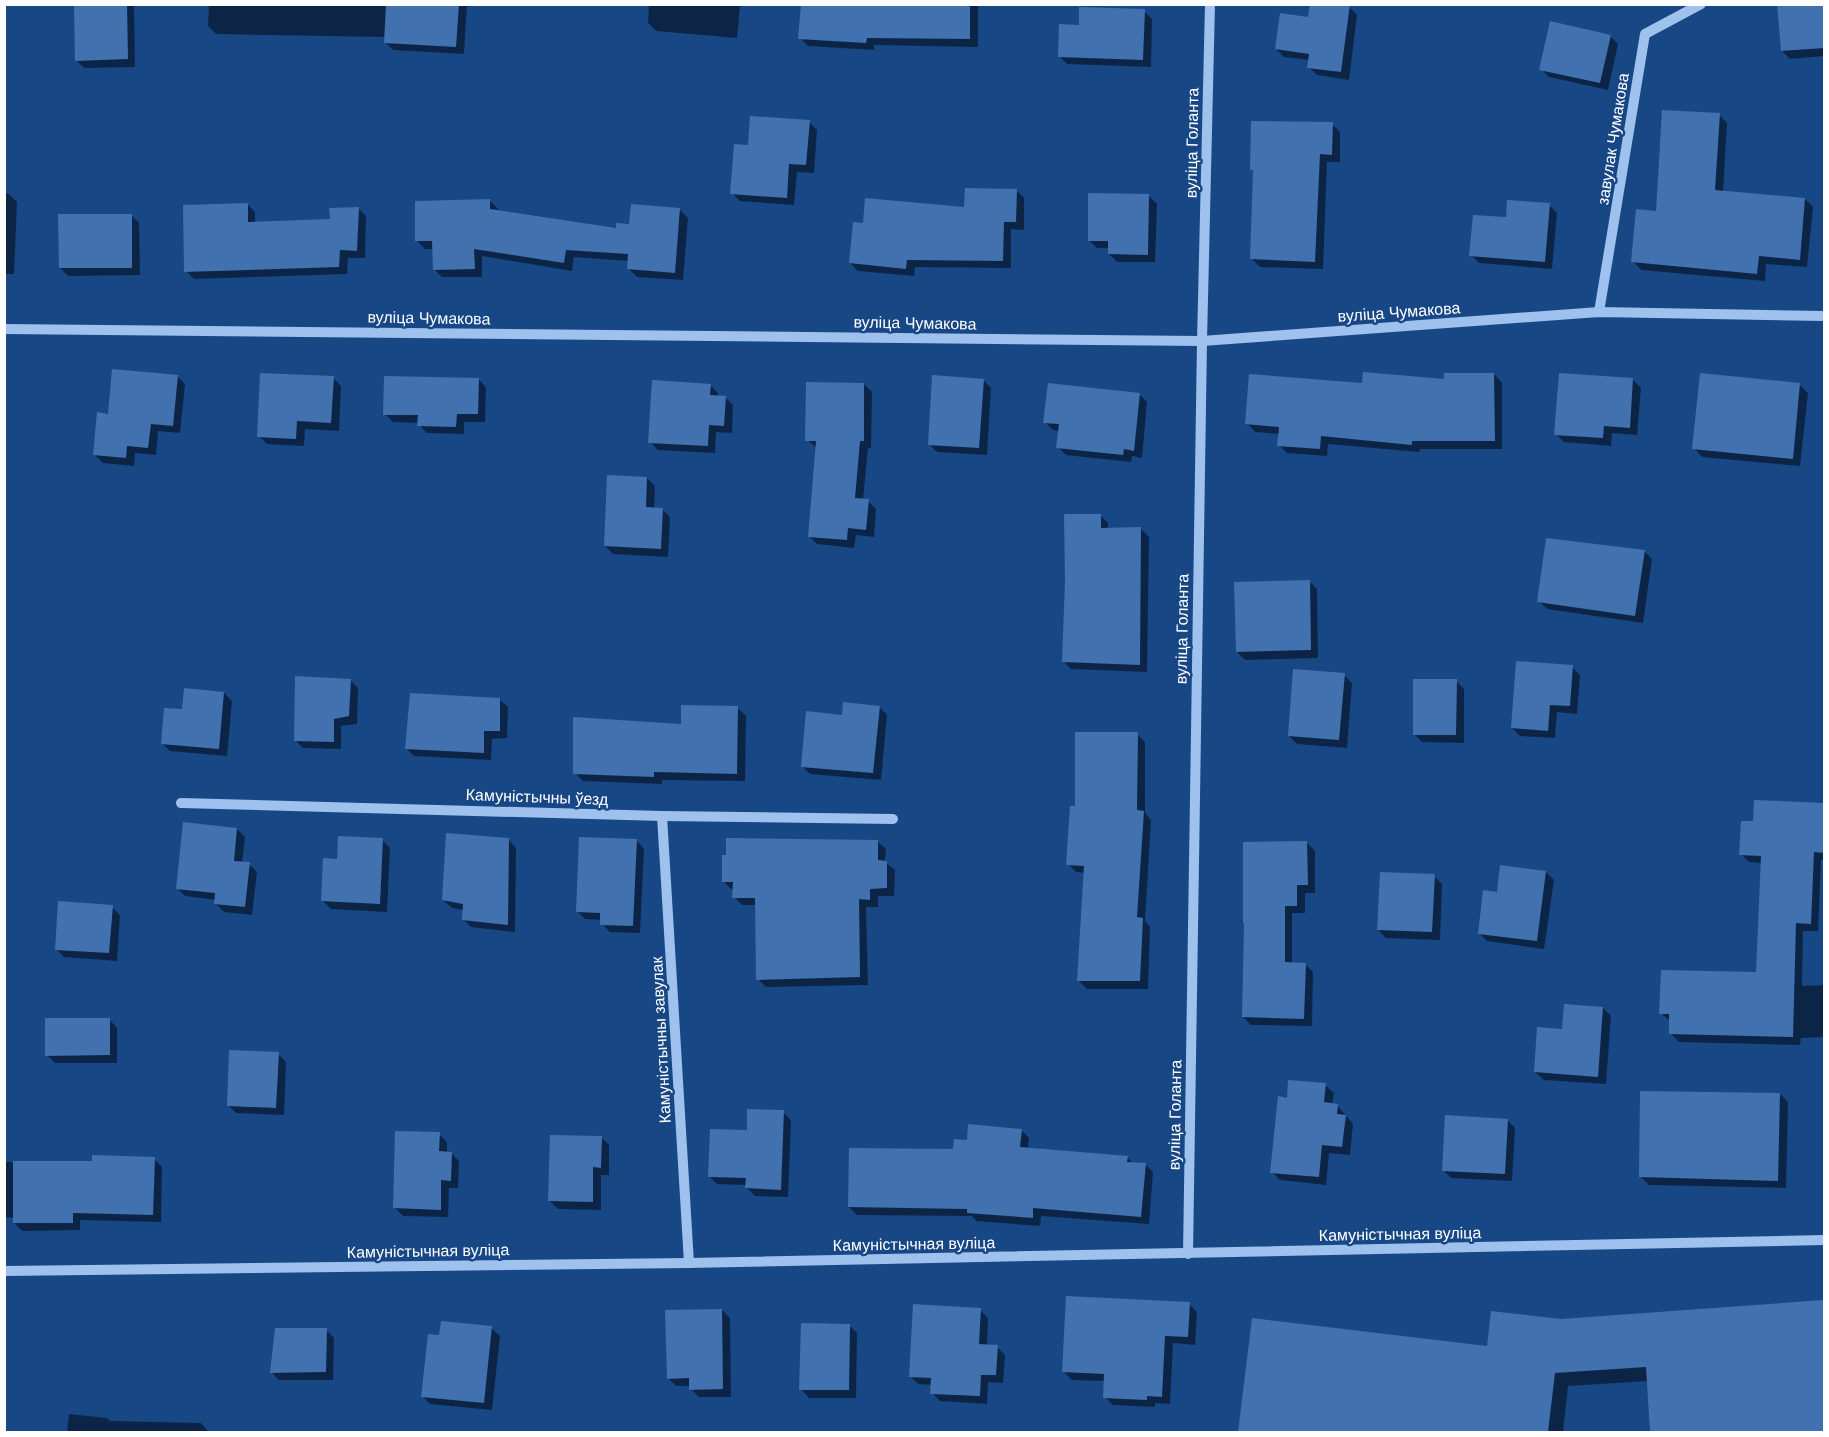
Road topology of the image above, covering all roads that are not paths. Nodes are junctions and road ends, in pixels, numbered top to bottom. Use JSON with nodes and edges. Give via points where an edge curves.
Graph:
{"nodes":[{"id":1,"x":1210,"y":4,"type":"edge"},
{"id":2,"x":1701,"y":4,"type":"edge"},
{"id":3,"x":1599,"y":312,"type":"junction"},
{"id":4,"x":1824,"y":316,"type":"edge"},
{"id":5,"x":4,"y":329,"type":"edge"},
{"id":6,"x":1202,"y":341,"type":"junction"},
{"id":7,"x":181,"y":803,"type":"dead end"},
{"id":8,"x":662,"y":816,"type":"junction"},
{"id":9,"x":893,"y":819,"type":"dead end"},
{"id":10,"x":1824,"y":1240,"type":"edge"},
{"id":11,"x":1188,"y":1254,"type":"junction"},
{"id":12,"x":689,"y":1263,"type":"junction"},
{"id":13,"x":4,"y":1271,"type":"edge"}],
"edges":[{"from":1,"to":6,"type":"street","name":"вуліца Голанта"},
{"from":2,"to":3,"type":"street","name":"завулак Чумакова","via":[[1645,34]]},
{"from":3,"to":4,"type":"street","name":"вуліца Чумакова"},
{"from":3,"to":6,"type":"street","name":"вуліца Чумакова"},
{"from":5,"to":6,"type":"street","name":"вуліца Чумакова"},
{"from":6,"to":11,"type":"street","name":"вуліца Голанта"},
{"from":7,"to":8,"type":"street","name":"Камуністычны ўезд"},
{"from":8,"to":9,"type":"street","name":"Камуністычны ўезд"},
{"from":8,"to":12,"type":"street","name":"Камуністычны завулак"},
{"from":10,"to":11,"type":"street","name":"Камуністычная вуліца"},
{"from":11,"to":12,"type":"street","name":"Камуністычная вуліца"},
{"from":12,"to":13,"type":"street","name":"Камуністычная вуліца"}]}
